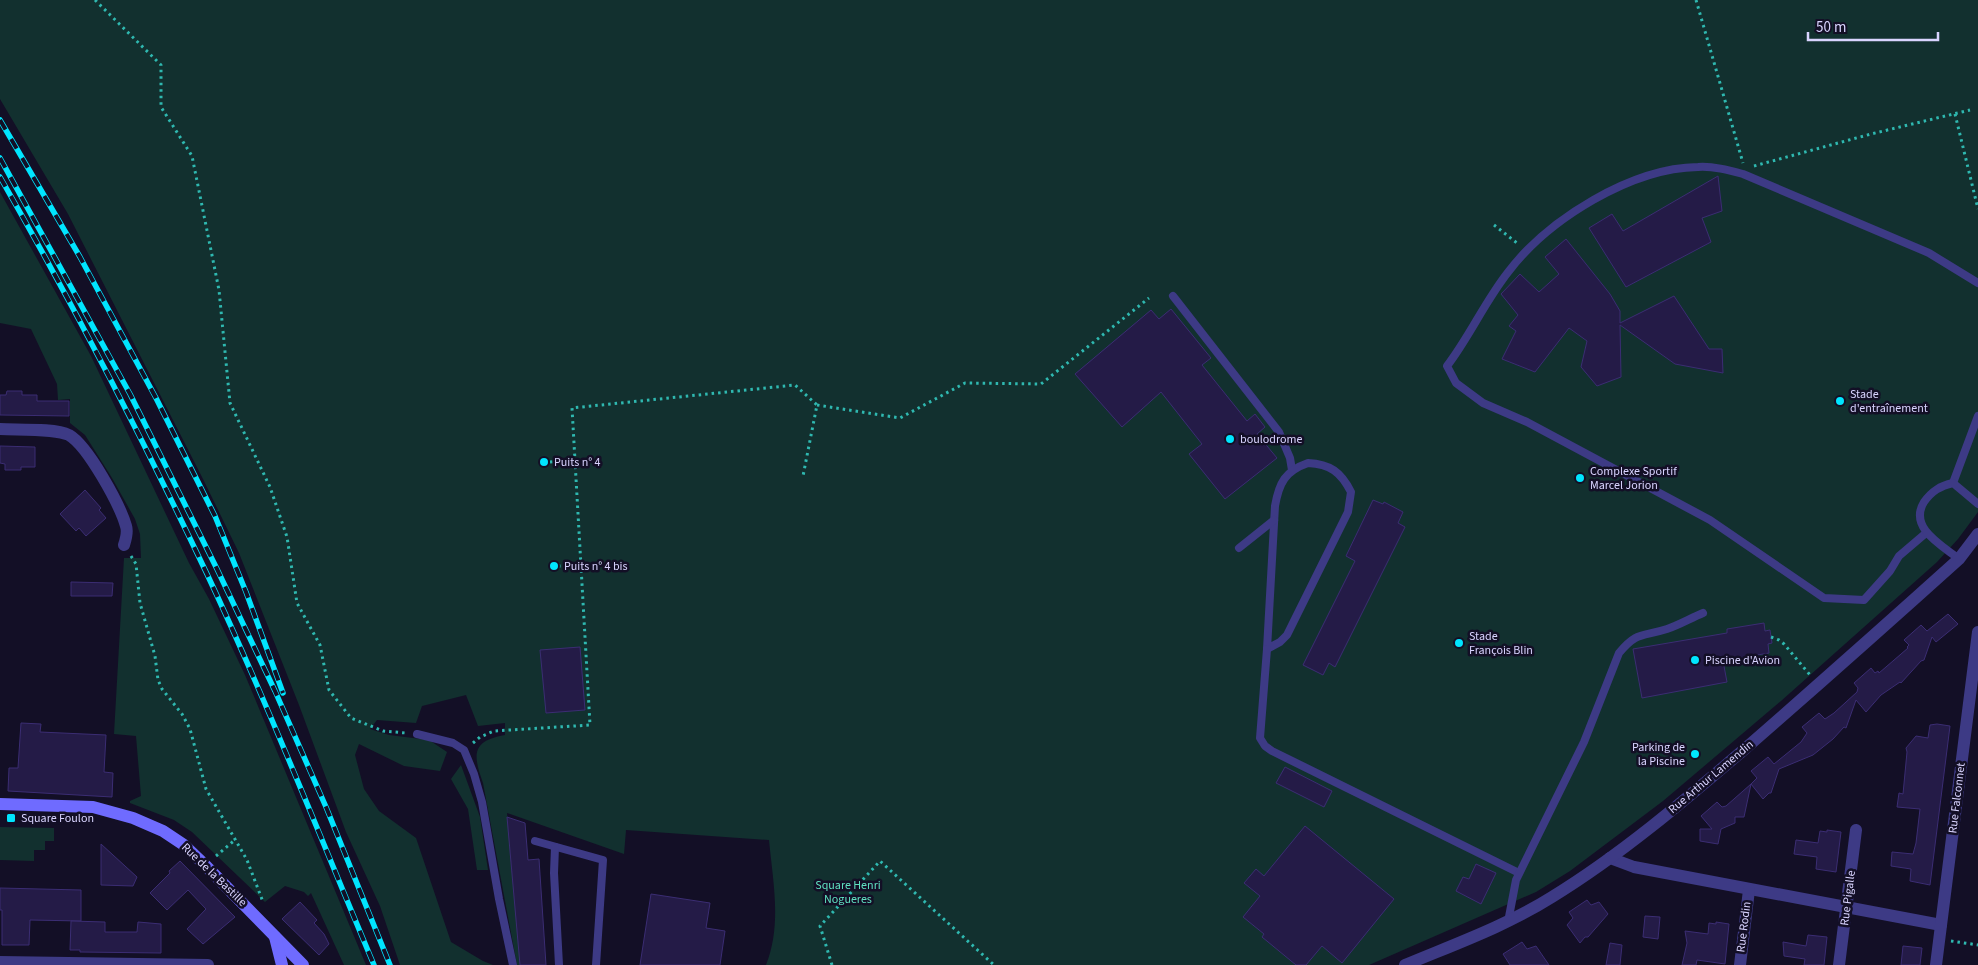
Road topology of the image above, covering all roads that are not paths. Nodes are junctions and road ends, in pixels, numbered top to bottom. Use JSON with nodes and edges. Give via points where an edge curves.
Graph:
{"nodes":[{"id":1,"x":1978,"y":283,"type":"edge"},
{"id":2,"x":1173,"y":296,"type":"dead end"},
{"id":3,"x":1978,"y":416,"type":"edge"},
{"id":4,"x":0,"y":429,"type":"edge"},
{"id":5,"x":1292,"y":470,"type":"junction"},
{"id":6,"x":1953,"y":483,"type":"junction"},
{"id":7,"x":1978,"y":504,"type":"edge"},
{"id":8,"x":1274,"y":520,"type":"junction"},
{"id":9,"x":1926,"y":533,"type":"junction"},
{"id":10,"x":1978,"y":536,"type":"edge"},
{"id":11,"x":124,"y":545,"type":"road end"},
{"id":12,"x":1239,"y":548,"type":"dead end"},
{"id":13,"x":1960,"y":559,"type":"junction"},
{"id":14,"x":1703,"y":613,"type":"dead end"},
{"id":15,"x":1978,"y":632,"type":"edge"},
{"id":16,"x":1267,"y":649,"type":"junction"},
{"id":17,"x":417,"y":734,"type":"road end"},
{"id":18,"x":0,"y":804,"type":"edge"},
{"id":19,"x":1856,"y":830,"type":"dead end"},
{"id":20,"x":534,"y":840,"type":"dead end"},
{"id":21,"x":555,"y":847,"type":"junction"},
{"id":22,"x":1610,"y":858,"type":"junction"},
{"id":23,"x":1519,"y":873,"type":"junction"},
{"id":24,"x":1749,"y":890,"type":"junction"},
{"id":25,"x":1847,"y":908,"type":"junction"},
{"id":26,"x":1508,"y":922,"type":"junction"},
{"id":27,"x":1941,"y":925,"type":"junction"},
{"id":28,"x":272,"y":932,"type":"junction"},
{"id":29,"x":0,"y":962,"type":"edge"},
{"id":30,"x":298,"y":964,"type":"edge"},
{"id":31,"x":208,"y":965,"type":"edge"},
{"id":32,"x":282,"y":965,"type":"edge"},
{"id":33,"x":513,"y":965,"type":"edge"},
{"id":34,"x":558,"y":965,"type":"edge"},
{"id":35,"x":596,"y":965,"type":"edge"},
{"id":36,"x":1405,"y":965,"type":"edge"},
{"id":37,"x":1740,"y":965,"type":"edge"},
{"id":38,"x":1839,"y":965,"type":"edge"},
{"id":39,"x":1936,"y":965,"type":"edge"}],
"edges":[{"from":1,"to":9,"type":"lane","via":[[1928,253],[1744,171],[1698,167],[1672,170],[1637,179],[1610,191],[1556,225],[1510,269],[1447,366],[1456,383],[1483,403],[1527,422],[1710,520],[1824,598],[1864,600],[1890,572],[1899,556]]},
{"from":2,"to":5,"type":"lane","via":[[1279,432]]},
{"from":3,"to":6,"type":"lane"},
{"from":4,"to":11,"type":"street","via":[[58,431],[77,442],[106,484],[126,527]]},
{"from":5,"to":8,"type":"lane","via":[[1278,489]]},
{"from":5,"to":16,"type":"lane","via":[[1308,463],[1330,467],[1345,481],[1351,492],[1350,502],[1287,635]]},
{"from":6,"to":7,"type":"lane"},
{"from":6,"to":9,"type":"lane","via":[[1940,486],[1921,507],[1920,522]]},
{"from":8,"to":12,"type":"lane"},
{"from":8,"to":16,"type":"lane"},
{"from":9,"to":13,"type":"lane"},
{"from":10,"to":13,"type":"street","name":"Rue Arthur Lamendin"},
{"from":13,"to":22,"type":"street","name":"Rue Arthur Lamendin","via":[[1690,796]]},
{"from":14,"to":23,"type":"lane","via":[[1667,629],[1638,635],[1619,654],[1584,742]]},
{"from":15,"to":27,"type":"street","name":"Rue Falconnet"},
{"from":16,"to":23,"type":"lane","via":[[1260,738],[1265,746]]},
{"from":17,"to":33,"type":"lane","via":[[453,743],[464,750],[474,774]]},
{"from":18,"to":28,"type":"street","name":"Rue de la Bastille","via":[[93,807],[133,818],[163,832],[184,845]]},
{"from":19,"to":25,"type":"street","name":"Rue Pigalle"},
{"from":20,"to":21,"type":"lane"},
{"from":21,"to":34,"type":"lane"},
{"from":21,"to":35,"type":"lane","via":[[603,860]]},
{"from":22,"to":24,"type":"street","via":[[1634,867]]},
{"from":22,"to":26,"type":"street","name":"Rue Arthur Lamendin"},
{"from":23,"to":26,"type":"lane"},
{"from":24,"to":25,"type":"street"},
{"from":24,"to":37,"type":"street","name":"Rue Rodin"},
{"from":25,"to":27,"type":"street"},
{"from":25,"to":38,"type":"street","name":"Rue Pigalle"},
{"from":26,"to":36,"type":"street","name":"Rue Arthur Lamendin"},
{"from":27,"to":39,"type":"street","name":"Rue Falconnet"},
{"from":28,"to":30,"type":"street","name":"Rue de la Bastille"},
{"from":28,"to":32,"type":"street","name":"Rue de la Bastille"},
{"from":29,"to":31,"type":"street"}]}
